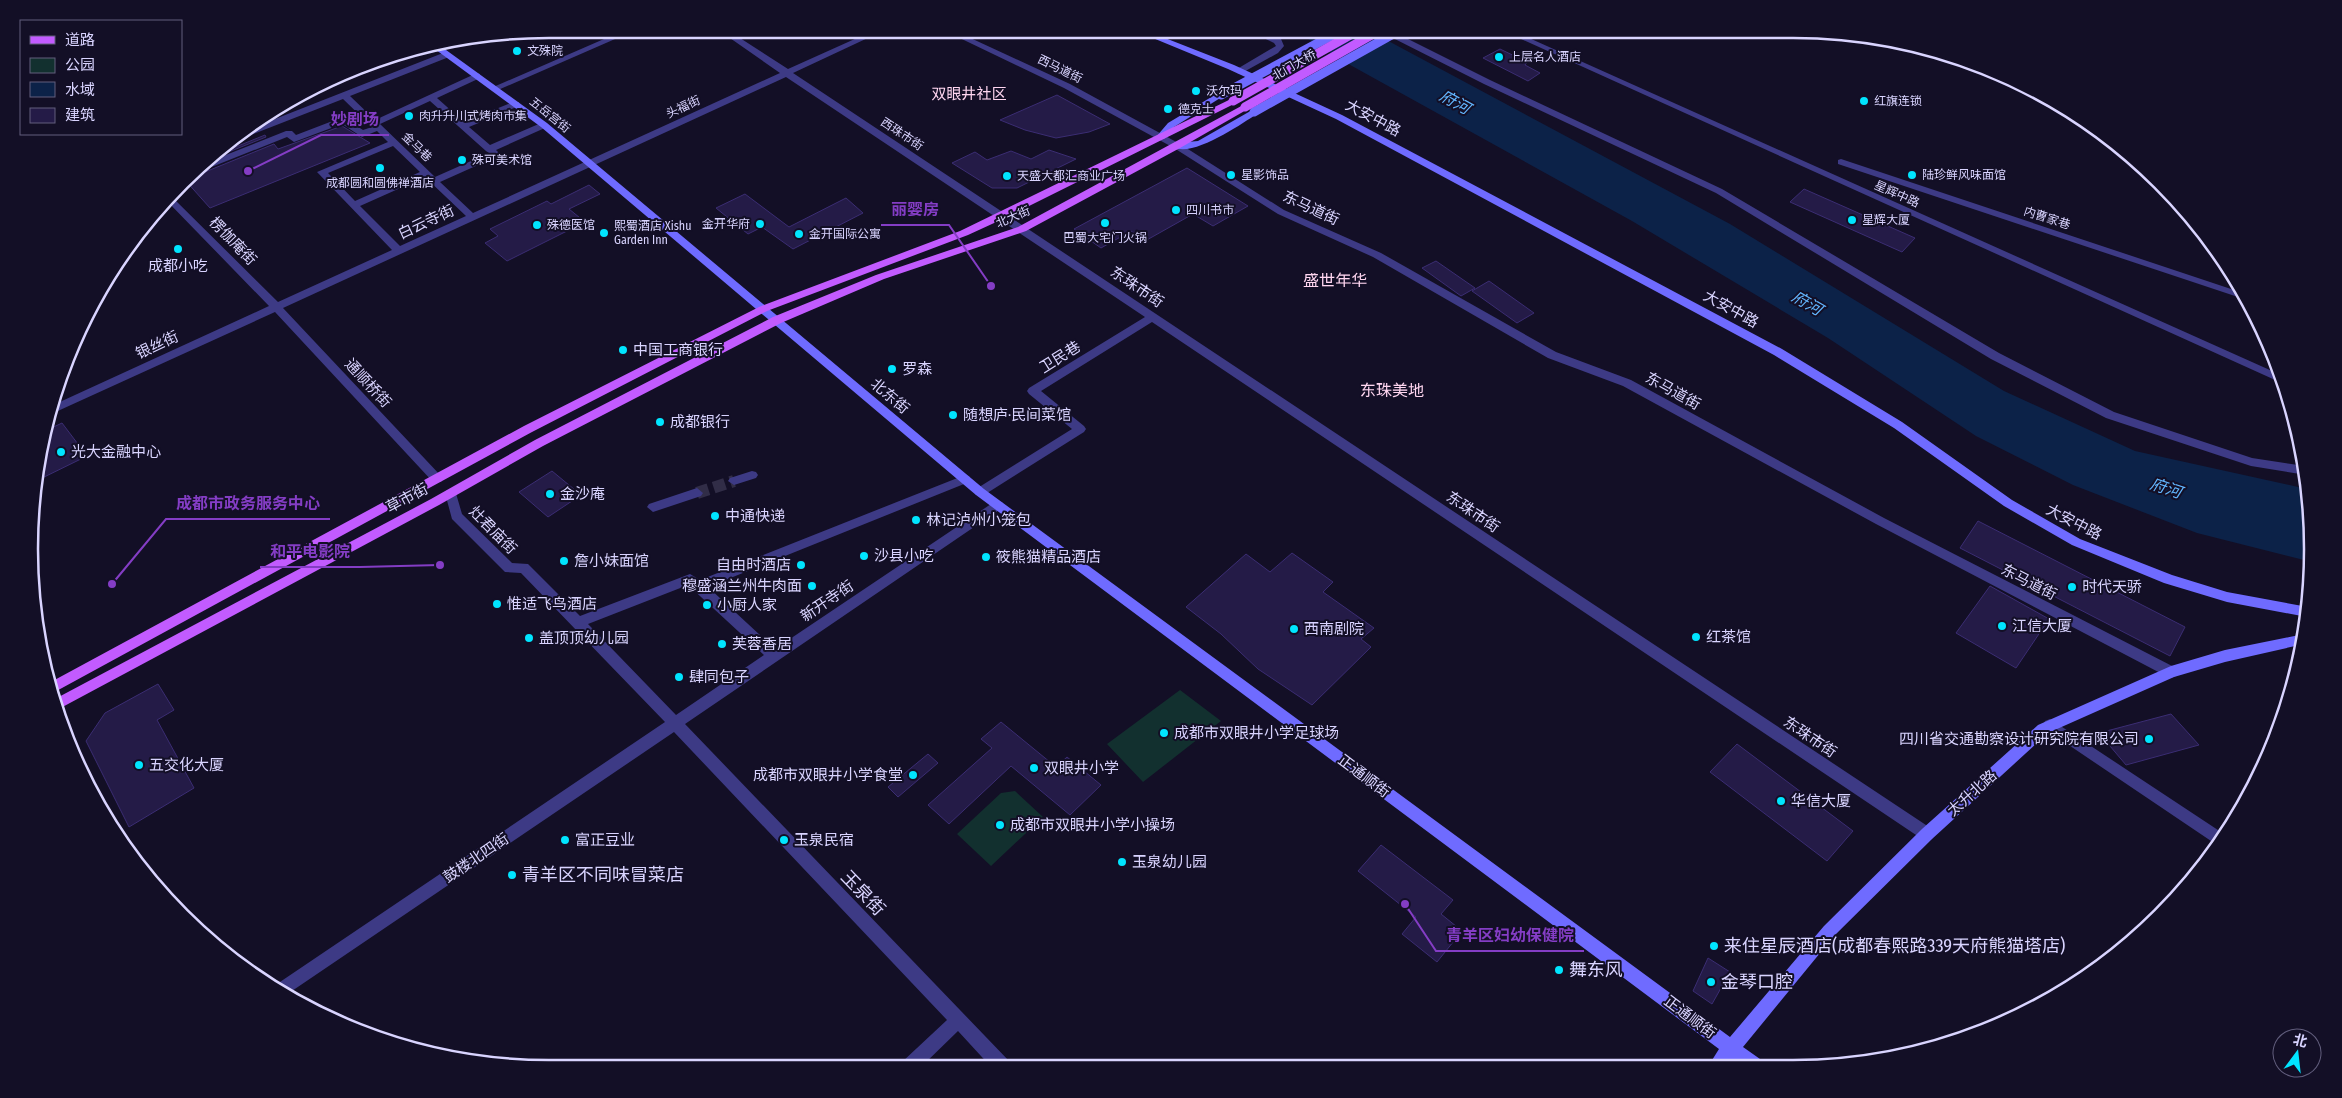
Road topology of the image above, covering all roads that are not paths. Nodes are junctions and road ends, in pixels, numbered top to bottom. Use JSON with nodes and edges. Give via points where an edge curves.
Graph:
{"nodes":[{"id":1,"x":613,"y":38,"type":"edge"},
{"id":2,"x":734,"y":38,"type":"edge"},
{"id":3,"x":863,"y":38,"type":"edge"},
{"id":4,"x":964,"y":38,"type":"edge"},
{"id":5,"x":1158,"y":38,"type":"edge"},
{"id":6,"x":1271,"y":38,"type":"edge"},
{"id":7,"x":1327,"y":38,"type":"edge"},
{"id":8,"x":1345,"y":38,"type":"edge"},
{"id":9,"x":1366,"y":38,"type":"edge"},
{"id":10,"x":1386,"y":38,"type":"edge"},
{"id":11,"x":1400,"y":38,"type":"edge"},
{"id":12,"x":1523,"y":38,"type":"edge"},
{"id":13,"x":439,"y":49,"type":"edge"},
{"id":14,"x":446,"y":55,"type":"junction"},
{"id":15,"x":1240,"y":71,"type":"junction"},
{"id":16,"x":787,"y":73,"type":"junction"},
{"id":17,"x":477,"y":76,"type":"junction"},
{"id":18,"x":495,"y":88,"type":"junction"},
{"id":19,"x":344,"y":95,"type":"junction"},
{"id":20,"x":431,"y":98,"type":"junction"},
{"id":21,"x":1233,"y":101,"type":"joint"},
{"id":22,"x":516,"y":104,"type":"junction"},
{"id":23,"x":1245,"y":107,"type":"joint"},
{"id":24,"x":378,"y":125,"type":"junction"},
{"id":25,"x":544,"y":125,"type":"junction"},
{"id":26,"x":463,"y":126,"type":"junction"},
{"id":27,"x":258,"y":129,"type":"edge"},
{"id":28,"x":1161,"y":137,"type":"junction"},
{"id":29,"x":393,"y":143,"type":"junction"},
{"id":30,"x":1177,"y":146,"type":"junction"},
{"id":31,"x":489,"y":149,"type":"junction"},
{"id":32,"x":1841,"y":162,"type":"dead end"},
{"id":33,"x":213,"y":163,"type":"edge"},
{"id":34,"x":589,"y":164,"type":"junction"},
{"id":35,"x":426,"y":173,"type":"junction"},
{"id":36,"x":434,"y":181,"type":"junction"},
{"id":37,"x":173,"y":202,"type":"edge"},
{"id":38,"x":354,"y":205,"type":"junction"},
{"id":39,"x":1002,"y":216,"type":"junction"},
{"id":40,"x":472,"y":217,"type":"junction"},
{"id":41,"x":1022,"y":229,"type":"junction"},
{"id":42,"x":399,"y":251,"type":"junction"},
{"id":43,"x":2237,"y":294,"type":"edge"},
{"id":44,"x":276,"y":307,"type":"junction"},
{"id":45,"x":763,"y":309,"type":"junction"},
{"id":46,"x":1153,"y":317,"type":"junction"},
{"id":47,"x":777,"y":320,"type":"junction"},
{"id":48,"x":2274,"y":376,"type":"edge"},
{"id":49,"x":58,"y":407,"type":"edge"},
{"id":50,"x":2298,"y":470,"type":"edge"},
{"id":51,"x":752,"y":475,"type":"dead end"},
{"id":52,"x":964,"y":478,"type":"junction"},
{"id":53,"x":437,"y":479,"type":"junction"},
{"id":54,"x":734,"y":481,"type":"tunnel mouth"},
{"id":55,"x":980,"y":492,"type":"junction"},
{"id":56,"x":451,"y":493,"type":"junction"},
{"id":57,"x":697,"y":493,"type":"tunnel mouth"},
{"id":58,"x":998,"y":505,"type":"junction"},
{"id":59,"x":653,"y":507,"type":"dead end"},
{"id":60,"x":698,"y":586,"type":"junction"},
{"id":61,"x":2300,"y":611,"type":"edge"},
{"id":62,"x":578,"y":622,"type":"junction"},
{"id":63,"x":2296,"y":641,"type":"edge"},
{"id":64,"x":774,"y":656,"type":"junction"},
{"id":65,"x":2171,"y":672,"type":"junction"},
{"id":66,"x":56,"y":686,"type":"edge"},
{"id":67,"x":62,"y":702,"type":"edge"},
{"id":68,"x":674,"y":724,"type":"junction"},
{"id":69,"x":2050,"y":725,"type":"junction"},
{"id":70,"x":1926,"y":834,"type":"junction"},
{"id":71,"x":2216,"y":836,"type":"edge"},
{"id":72,"x":285,"y":987,"type":"edge"},
{"id":73,"x":958,"y":1020,"type":"junction"},
{"id":74,"x":1730,"y":1048,"type":"junction"},
{"id":75,"x":916,"y":1060,"type":"edge"},
{"id":76,"x":996,"y":1060,"type":"edge"},
{"id":77,"x":1721,"y":1060,"type":"edge"},
{"id":78,"x":1747,"y":1060,"type":"edge"}],
"edges":[{"from":1,"to":18,"type":"street"},
{"from":2,"to":16,"type":"street","name":"西珠市街"},
{"from":3,"to":16,"type":"street","name":"头福街"},
{"from":4,"to":28,"type":"street","name":"西马道街","via":[[1067,86]]},
{"from":5,"to":15,"type":"street","name":"大安中路"},
{"from":6,"to":15,"type":"street","via":[[1280,46]]},
{"from":7,"to":28,"type":"street","bridge":true,"via":[[1221,95],[1171,125]]},
{"from":8,"to":21,"type":"main road","name":"北门大桥","bridge":true},
{"from":9,"to":23,"type":"main road","name":"北门大桥","bridge":true},
{"from":10,"to":30,"type":"street","bridge":true,"via":[[1200,144]]},
{"from":11,"to":50,"type":"street","via":[[1719,191],[1995,356],[2110,415],[2251,462]]},
{"from":12,"to":48,"type":"street","name":"星辉中路"},
{"from":13,"to":14,"type":"street","name":"五岳宫街"},
{"from":14,"to":17,"type":"street","name":"五岳宫街"},
{"from":14,"to":19,"type":"street"},
{"from":15,"to":61,"type":"street","name":"大安中路","via":[[1339,117],[1778,352],[1898,425],[2008,503],[2076,542],[2202,590]]},
{"from":16,"to":34,"type":"street","name":"头福街"},
{"from":16,"to":39,"type":"street","name":"西珠市街"},
{"from":17,"to":18,"type":"street","name":"五岳宫街"},
{"from":17,"to":20,"type":"street"},
{"from":18,"to":22,"type":"street","name":"五岳宫街"},
{"from":19,"to":24,"type":"street","name":"金马巷"},
{"from":19,"to":27,"type":"street"},
{"from":20,"to":24,"type":"street"},
{"from":20,"to":26,"type":"street"},
{"from":21,"to":28,"type":"main road","name":"北大街"},
{"from":22,"to":25,"type":"street","name":"五岳宫街"},
{"from":22,"to":26,"type":"street"},
{"from":23,"to":30,"type":"main road","name":"北大街"},
{"from":24,"to":29,"type":"street","name":"金马巷"},
{"from":24,"to":33,"type":"street","via":[[362,134],[343,120],[294,139],[288,133]]},
{"from":25,"to":31,"type":"street"},
{"from":25,"to":34,"type":"street","name":"五岳宫街"},
{"from":26,"to":31,"type":"street"},
{"from":28,"to":30,"type":"street","name":"东马道街"},
{"from":28,"to":39,"type":"main road","name":"北大街"},
{"from":29,"to":35,"type":"street","name":"金马巷"},
{"from":29,"to":38,"type":"street","via":[[322,172]]},
{"from":30,"to":41,"type":"main road","name":"北大街"},
{"from":30,"to":65,"type":"street","name":"东马道街","via":[[1281,212],[1377,254],[1552,356],[1627,383],[1880,522]]},
{"from":31,"to":36,"type":"street","via":[[495,154]]},
{"from":32,"to":43,"type":"street","name":"内曹家巷"},
{"from":34,"to":40,"type":"street","name":"白云寺街"},
{"from":34,"to":45,"type":"street","name":"五岳宫街"},
{"from":35,"to":36,"type":"street","name":"金马巷"},
{"from":35,"to":38,"type":"street"},
{"from":36,"to":40,"type":"street","name":"金马巷"},
{"from":37,"to":44,"type":"street","name":"楞伽庵街"},
{"from":38,"to":42,"type":"street"},
{"from":39,"to":41,"type":"street","name":"东珠市街"},
{"from":39,"to":45,"type":"main road","name":"北大街"},
{"from":40,"to":42,"type":"street","name":"白云寺街"},
{"from":41,"to":46,"type":"street","name":"东珠市街"},
{"from":41,"to":47,"type":"main road","name":"北大街","via":[[880,277]]},
{"from":42,"to":44,"type":"street","name":"白云寺街"},
{"from":44,"to":49,"type":"street","name":"银丝街"},
{"from":44,"to":53,"type":"street","name":"通顺桥街"},
{"from":45,"to":47,"type":"street","name":"北东街"},
{"from":45,"to":53,"type":"main road","name":"草市街"},
{"from":46,"to":55,"type":"street","name":"卫民巷","via":[[1034,391],[1080,429]]},
{"from":46,"to":70,"type":"street","name":"东珠市街"},
{"from":47,"to":52,"type":"street","name":"北东街"},
{"from":47,"to":56,"type":"main road","name":"草市街","via":[[539,443]]},
{"from":51,"to":54,"type":"street"},
{"from":52,"to":55,"type":"street","name":"北东街"},
{"from":52,"to":60,"type":"street"},
{"from":53,"to":66,"type":"main road","name":"草市街"},
{"from":55,"to":58,"type":"street","name":"北东街"},
{"from":56,"to":62,"type":"street","name":"灶君庙街","via":[[456,516],[509,568],[524,568]]},
{"from":56,"to":67,"type":"main road","name":"草市街"},
{"from":57,"to":59,"type":"street"},
{"from":58,"to":64,"type":"street","name":"新开寺街"},
{"from":58,"to":74,"type":"street","name":"正通顺街"},
{"from":60,"to":62,"type":"street","via":[[690,579]]},
{"from":60,"to":64,"type":"street"},
{"from":62,"to":68,"type":"street","name":"灶君庙街"},
{"from":63,"to":65,"type":"street","name":"太升北路"},
{"from":64,"to":68,"type":"street","name":"新开寺街"},
{"from":65,"to":69,"type":"street","name":"太升北路"},
{"from":68,"to":72,"type":"street","name":"鼓楼北四街"},
{"from":68,"to":73,"type":"street","name":"玉泉街"},
{"from":69,"to":70,"type":"street","name":"太升北路"},
{"from":69,"to":71,"type":"street"},
{"from":70,"to":74,"type":"street","name":"太升北路","via":[[1828,931]]},
{"from":73,"to":75,"type":"street"},
{"from":73,"to":76,"type":"street","name":"玉泉街"},
{"from":74,"to":77,"type":"street","name":"太升北路"},
{"from":74,"to":78,"type":"street","name":"正通顺街"}]}
